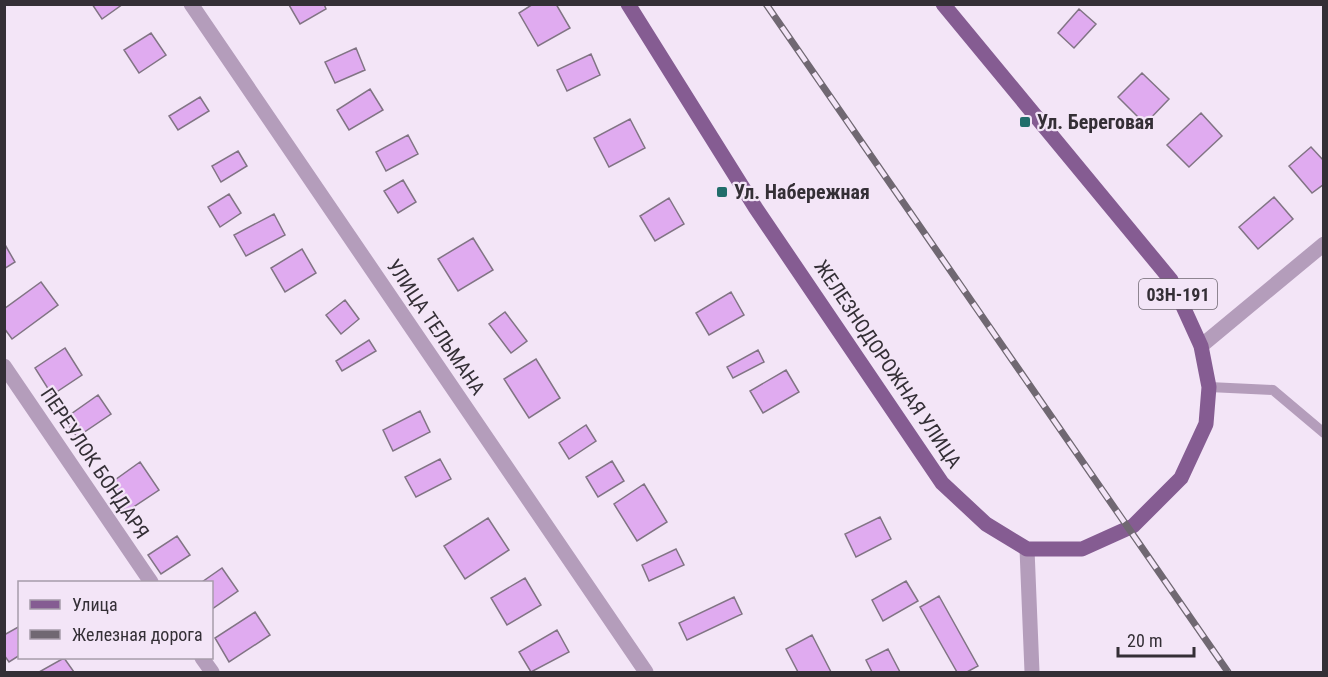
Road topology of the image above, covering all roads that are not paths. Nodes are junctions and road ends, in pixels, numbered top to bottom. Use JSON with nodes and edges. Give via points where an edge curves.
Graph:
{"nodes":[{"id":1,"x":191,"y":4,"type":"edge"},
{"id":2,"x":628,"y":4,"type":"edge"},
{"id":3,"x":943,"y":4,"type":"edge"},
{"id":4,"x":1323,"y":243,"type":"edge"},
{"id":5,"x":1201,"y":346,"type":"junction"},
{"id":6,"x":4,"y":366,"type":"edge"},
{"id":7,"x":1209,"y":387,"type":"junction"},
{"id":8,"x":1323,"y":433,"type":"edge"},
{"id":9,"x":1027,"y":549,"type":"junction"},
{"id":10,"x":150,"y":581,"type":"edge"},
{"id":11,"x":203,"y":659,"type":"edge"},
{"id":12,"x":212,"y":672,"type":"edge"},
{"id":13,"x":646,"y":672,"type":"edge"},
{"id":14,"x":1032,"y":672,"type":"edge"}],
"edges":[{"from":1,"to":13,"type":"street","name":"УЛИЦА ТЕЛЬМАНА"},
{"from":2,"to":9,"type":"main road","name":"ЖЕЛЕЗНОДОРОЖНАЯ УЛИЦА","via":[[755,207],[942,483],[986,524]]},
{"from":3,"to":5,"type":"main road","number":"03Н-191","via":[[1171,280]]},
{"from":4,"to":5,"type":"street"},
{"from":5,"to":7,"type":"main road","number":"03Н-191"},
{"from":6,"to":10,"type":"street","name":"ПЕРЕУЛОК БОНДАРЯ"},
{"from":7,"to":8,"type":"lane","via":[[1273,390]]},
{"from":7,"to":9,"type":"main road","number":"03Н-191","via":[[1206,424],[1181,478],[1132,526],[1082,549]]},
{"from":9,"to":14,"type":"street"},
{"from":11,"to":12,"type":"street"}]}
